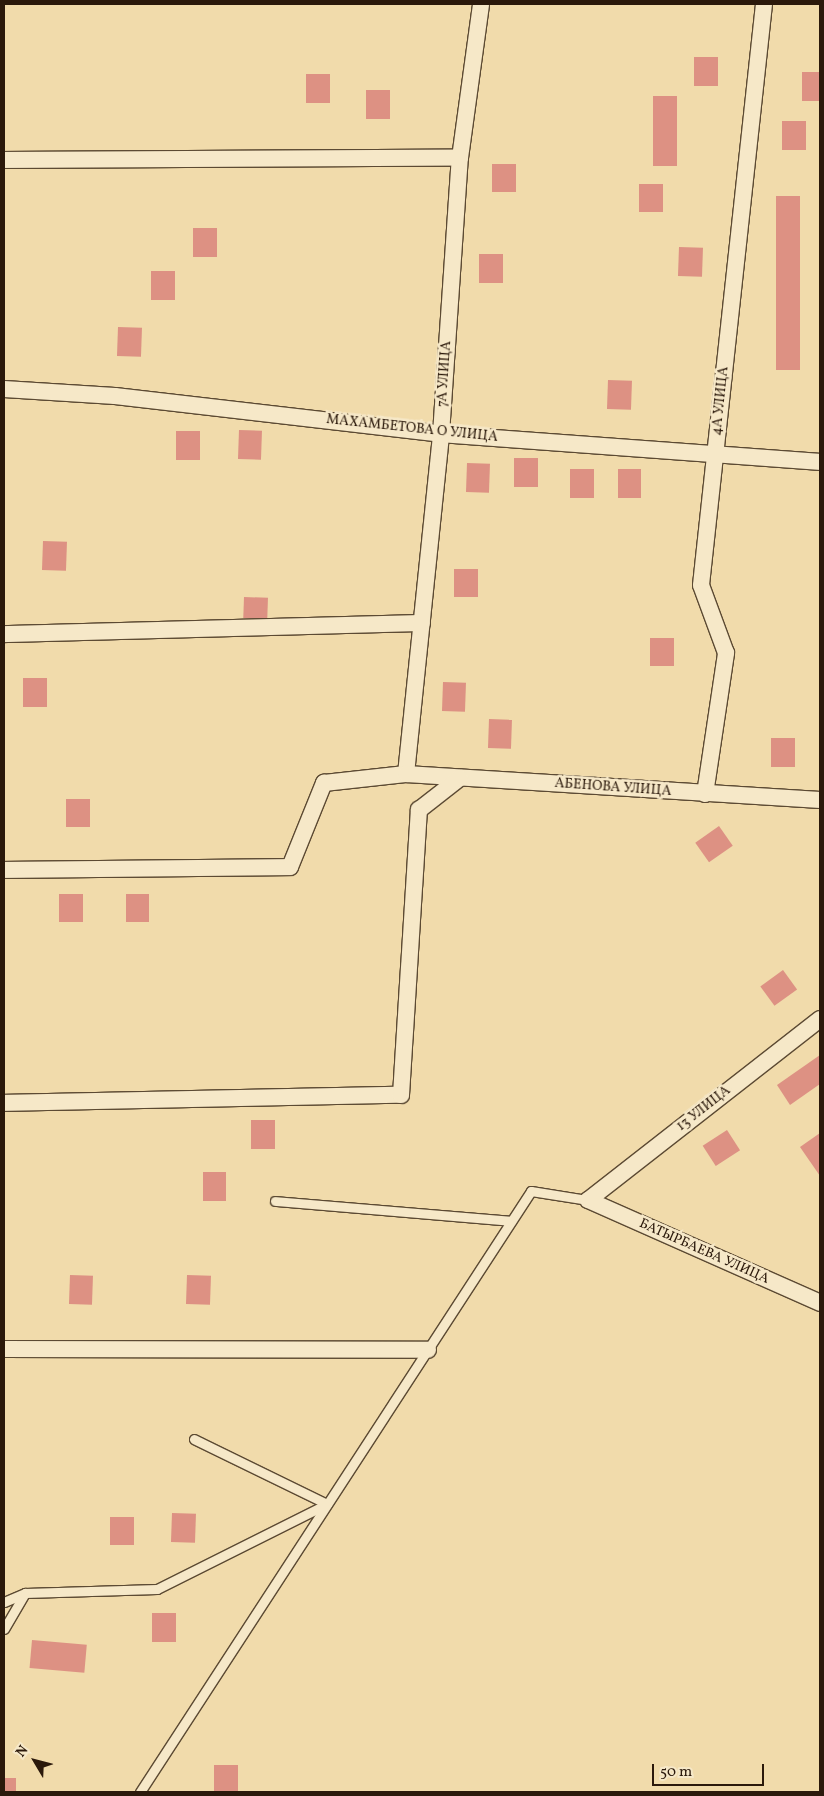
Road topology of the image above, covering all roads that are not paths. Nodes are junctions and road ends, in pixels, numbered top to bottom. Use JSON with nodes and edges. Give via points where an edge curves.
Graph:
{"nodes":[{"id":1,"x":482,"y":4,"type":"edge"},
{"id":2,"x":764,"y":4,"type":"edge"},
{"id":3,"x":460,"y":158,"type":"junction"},
{"id":4,"x":4,"y":160,"type":"edge"},
{"id":5,"x":4,"y":390,"type":"edge"},
{"id":6,"x":441,"y":434,"type":"junction"},
{"id":7,"x":715,"y":455,"type":"junction"},
{"id":8,"x":820,"y":462,"type":"edge"},
{"id":9,"x":422,"y":623,"type":"junction"},
{"id":10,"x":4,"y":634,"type":"edge"},
{"id":11,"x":406,"y":774,"type":"junction"},
{"id":12,"x":460,"y":778,"type":"junction"},
{"id":13,"x":705,"y":794,"type":"junction"},
{"id":14,"x":820,"y":800,"type":"edge"},
{"id":15,"x":4,"y":870,"type":"edge"},
{"id":16,"x":820,"y":1019,"type":"edge"},
{"id":17,"x":4,"y":1103,"type":"edge"},
{"id":18,"x":588,"y":1200,"type":"junction"},
{"id":19,"x":275,"y":1201,"type":"dead end"},
{"id":20,"x":511,"y":1221,"type":"junction"},
{"id":21,"x":820,"y":1303,"type":"edge"},
{"id":22,"x":4,"y":1349,"type":"edge"},
{"id":23,"x":428,"y":1350,"type":"junction"},
{"id":24,"x":194,"y":1439,"type":"dead end"},
{"id":25,"x":327,"y":1504,"type":"junction"},
{"id":26,"x":25,"y":1593,"type":"junction"},
{"id":27,"x":4,"y":1602,"type":"edge"},
{"id":28,"x":4,"y":1629,"type":"edge"},
{"id":29,"x":140,"y":1792,"type":"edge"}],
"edges":[{"from":1,"to":3,"type":"street","name":"7А УЛИЦА"},
{"from":2,"to":7,"type":"street","name":"4А УЛИЦА"},
{"from":3,"to":4,"type":"street"},
{"from":3,"to":6,"type":"street","name":"7А УЛИЦА"},
{"from":5,"to":6,"type":"street","name":"МАХАМБЕТОВА О УЛИЦА","via":[[115,396]]},
{"from":6,"to":7,"type":"street","name":"МАХАМБЕТОВА О УЛИЦА"},
{"from":6,"to":9,"type":"street","name":"7А УЛИЦА"},
{"from":7,"to":8,"type":"street","name":"МАХАМБЕТОВА О УЛИЦА"},
{"from":7,"to":13,"type":"street","name":"4А УЛИЦА","via":[[701,585],[726,653]]},
{"from":9,"to":10,"type":"street"},
{"from":9,"to":11,"type":"street","name":"7А УЛИЦА"},
{"from":11,"to":12,"type":"street","name":"АБЕНОВА УЛИЦА"},
{"from":11,"to":15,"type":"street","name":"АБЕНОВА УЛИЦА","via":[[324,783],[290,867]]},
{"from":12,"to":13,"type":"street","name":"АБЕНОВА УЛИЦА"},
{"from":12,"to":17,"type":"street","via":[[419,810],[401,1095]]},
{"from":13,"to":14,"type":"street","name":"АБЕНОВА УЛИЦА"},
{"from":16,"to":18,"type":"street","name":"13 УЛИЦА"},
{"from":18,"to":20,"type":"lane","via":[[531,1190]]},
{"from":18,"to":21,"type":"street","name":"БАТЫРБАЕВА УЛИЦА"},
{"from":19,"to":20,"type":"lane"},
{"from":20,"to":23,"type":"lane"},
{"from":22,"to":23,"type":"street"},
{"from":23,"to":25,"type":"lane"},
{"from":24,"to":25,"type":"lane"},
{"from":25,"to":26,"type":"lane","via":[[157,1589]]},
{"from":25,"to":29,"type":"lane"},
{"from":26,"to":27,"type":"lane"},
{"from":26,"to":28,"type":"lane"}]}
